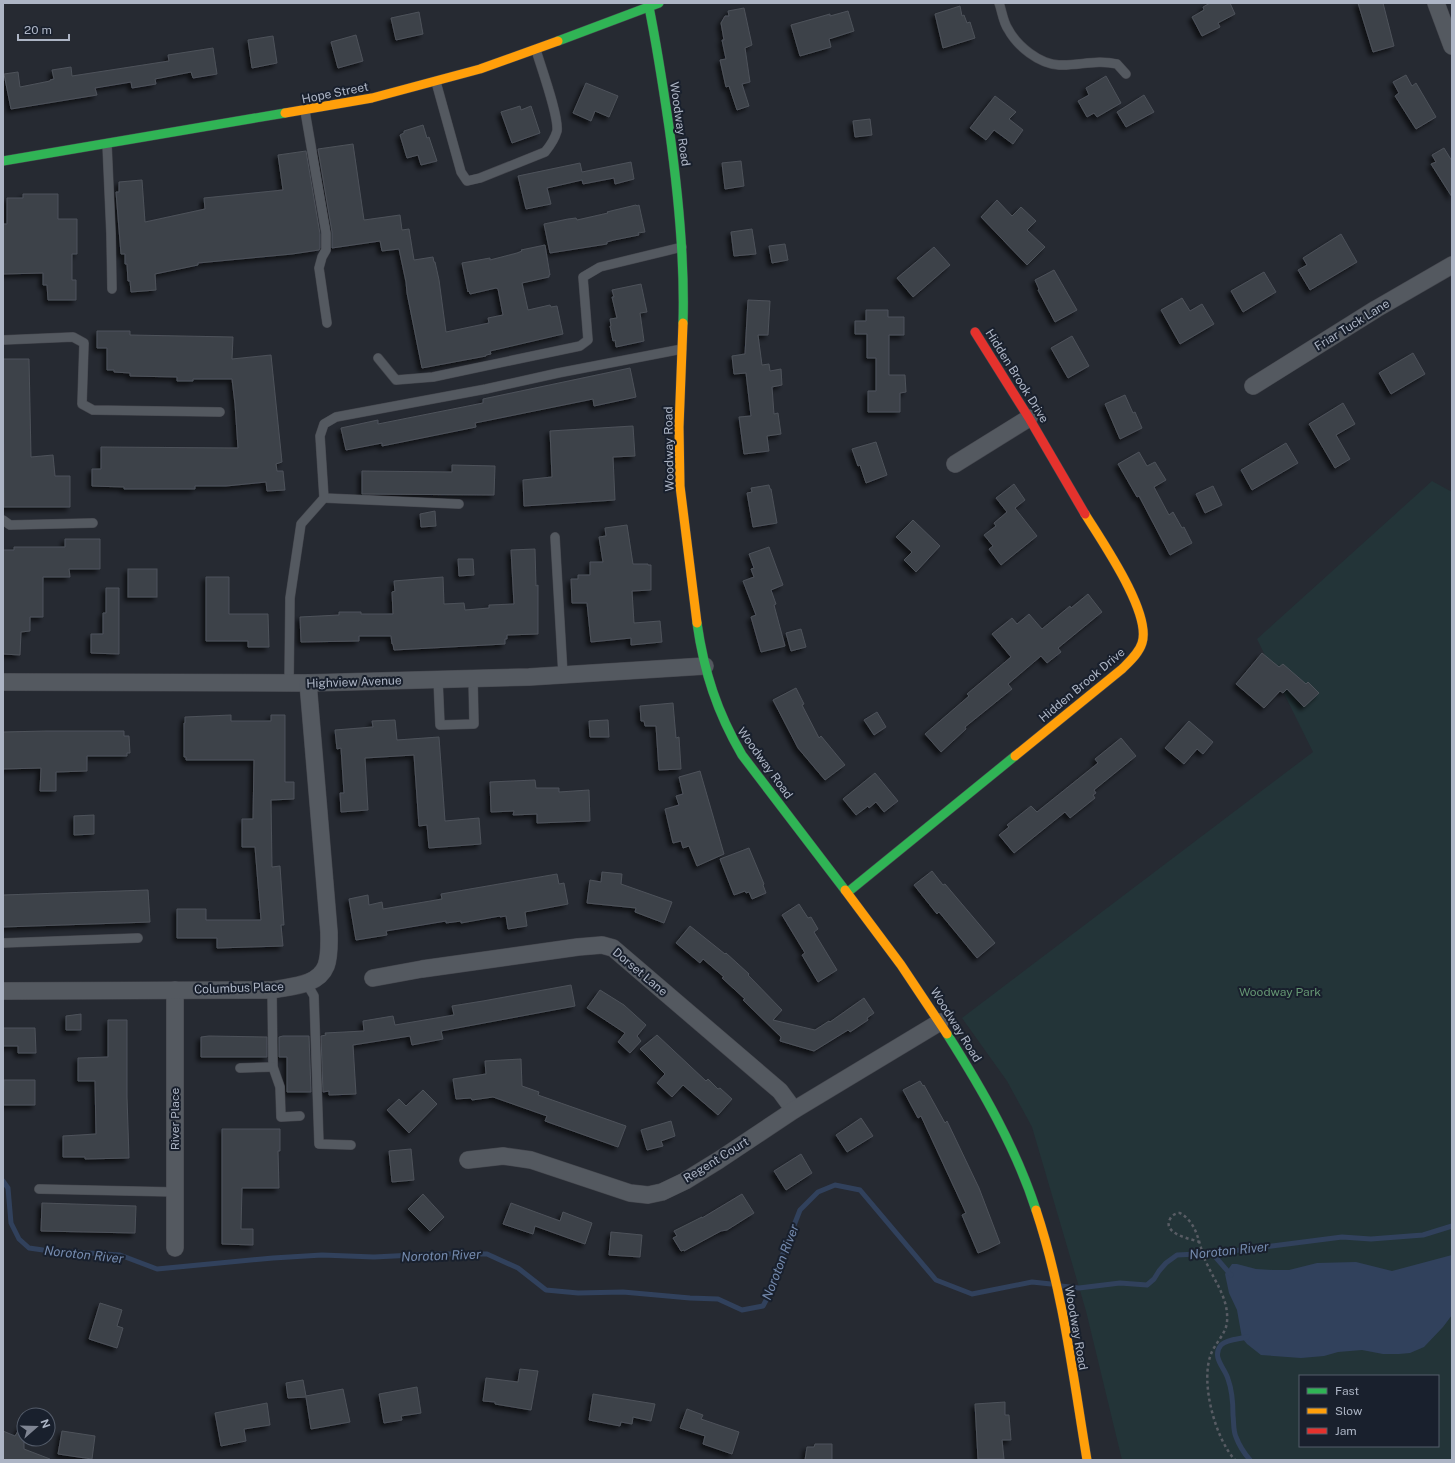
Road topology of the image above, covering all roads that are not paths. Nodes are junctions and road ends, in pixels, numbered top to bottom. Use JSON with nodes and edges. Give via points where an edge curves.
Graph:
{"nodes":[{"id":1,"x":659,"y":3,"type":"edge"},
{"id":2,"x":1000,"y":3,"type":"edge"},
{"id":3,"x":1436,"y":3,"type":"edge"},
{"id":4,"x":649,"y":7,"type":"junction"},
{"id":5,"x":1452,"y":46,"type":"edge"},
{"id":6,"x":536,"y":50,"type":"junction"},
{"id":7,"x":1126,"y":74,"type":"dead end"},
{"id":8,"x":436,"y":82,"type":"junction"},
{"id":9,"x":305,"y":110,"type":"junction"},
{"id":10,"x":107,"y":144,"type":"junction"},
{"id":11,"x":3,"y":161,"type":"edge"},
{"id":12,"x":682,"y":247,"type":"junction"},
{"id":13,"x":1452,"y":265,"type":"edge"},
{"id":14,"x":112,"y":289,"type":"dead end"},
{"id":15,"x":327,"y":323,"type":"dead end"},
{"id":16,"x":975,"y":332,"type":"dead end"},
{"id":17,"x":3,"y":340,"type":"edge"},
{"id":18,"x":682,"y":349,"type":"junction"},
{"id":19,"x":378,"y":358,"type":"dead end"},
{"id":20,"x":1253,"y":386,"type":"dead end"},
{"id":21,"x":220,"y":412,"type":"dead end"},
{"id":22,"x":1029,"y":418,"type":"junction"},
{"id":23,"x":955,"y":464,"type":"dead end"},
{"id":24,"x":324,"y":498,"type":"junction"},
{"id":25,"x":459,"y":504,"type":"dead end"},
{"id":26,"x":3,"y":520,"type":"edge"},
{"id":27,"x":93,"y":524,"type":"dead end"},
{"id":28,"x":555,"y":537,"type":"dead end"},
{"id":29,"x":705,"y":666,"type":"junction"},
{"id":30,"x":563,"y":675,"type":"junction"},
{"id":31,"x":473,"y":678,"type":"junction"},
{"id":32,"x":438,"y":679,"type":"junction"},
{"id":33,"x":3,"y":682,"type":"edge"},
{"id":34,"x":289,"y":683,"type":"junction"},
{"id":35,"x":308,"y":683,"type":"junction"},
{"id":36,"x":848,"y":892,"type":"junction"},
{"id":37,"x":138,"y":938,"type":"dead end"},
{"id":38,"x":3,"y":943,"type":"edge"},
{"id":39,"x":373,"y":978,"type":"dead end"},
{"id":40,"x":307,"y":984,"type":"junction"},
{"id":41,"x":174,"y":990,"type":"junction"},
{"id":42,"x":272,"y":990,"type":"junction"},
{"id":43,"x":3,"y":991,"type":"edge"},
{"id":44,"x":940,"y":1022,"type":"junction"},
{"id":45,"x":273,"y":1067,"type":"junction"},
{"id":46,"x":240,"y":1068,"type":"dead end"},
{"id":47,"x":794,"y":1110,"type":"junction"},
{"id":48,"x":300,"y":1116,"type":"dead end"},
{"id":49,"x":351,"y":1144,"type":"dead end"},
{"id":50,"x":468,"y":1160,"type":"dead end"},
{"id":51,"x":39,"y":1189,"type":"dead end"},
{"id":52,"x":176,"y":1192,"type":"junction"},
{"id":53,"x":175,"y":1248,"type":"dead end"},
{"id":54,"x":1087,"y":1460,"type":"edge"}],
"edges":[{"from":1,"to":4,"type":"street","name":"Hope Street"},
{"from":2,"to":7,"type":"lane","via":[[1007,28],[1027,52],[1059,65],[1105,61],[1117,64]]},
{"from":3,"to":5,"type":"street"},
{"from":4,"to":6,"type":"street","name":"Hope Street"},
{"from":4,"to":12,"type":"street","name":"Woodway Road","via":[[658,52]]},
{"from":6,"to":8,"type":"street","name":"Hope Street"},
{"from":6,"to":8,"type":"lane","via":[[556,116],[557,130],[550,146],[545,152],[480,178],[467,181],[461,172]]},
{"from":8,"to":9,"type":"street","name":"Hope Street","via":[[372,98]]},
{"from":9,"to":10,"type":"street","name":"Hope Street"},
{"from":9,"to":15,"type":"lane","via":[[326,233],[326,250],[319,268]]},
{"from":10,"to":11,"type":"street","name":"Hope Street"},
{"from":10,"to":14,"type":"lane"},
{"from":12,"to":18,"type":"street","name":"Woodway Road"},
{"from":12,"to":19,"type":"lane","via":[[600,267],[584,277],[588,340],[580,346],[433,377],[396,380]]},
{"from":13,"to":20,"type":"street","name":"Friar Tuck Lane"},
{"from":16,"to":22,"type":"street","name":"Hidden Brook Drive"},
{"from":17,"to":21,"type":"lane","via":[[73,337],[84,343],[82,404],[93,410]]},
{"from":18,"to":24,"type":"lane","via":[[336,417],[324,424],[320,436]]},
{"from":18,"to":29,"type":"street","name":"Woodway Road","via":[[680,486]]},
{"from":22,"to":23,"type":"street"},
{"from":22,"to":36,"type":"street","name":"Hidden Brook Drive","via":[[1132,593],[1143,622],[1143,642],[1134,658],[1126,665]]},
{"from":24,"to":25,"type":"lane"},
{"from":24,"to":34,"type":"lane","via":[[301,524],[290,598]]},
{"from":26,"to":27,"type":"lane","via":[[10,525]]},
{"from":28,"to":30,"type":"lane"},
{"from":29,"to":30,"type":"street","name":"Highview Avenue"},
{"from":29,"to":36,"type":"street","name":"Woodway Road","via":[[718,708],[735,744]]},
{"from":30,"to":31,"type":"street","name":"Highview Avenue"},
{"from":31,"to":32,"type":"street","name":"Highview Avenue"},
{"from":31,"to":32,"type":"lane","via":[[474,724],[453,725],[440,725]]},
{"from":32,"to":35,"type":"street","name":"Highview Avenue"},
{"from":33,"to":34,"type":"street","name":"Highview Avenue"},
{"from":34,"to":35,"type":"street","name":"Highview Avenue"},
{"from":35,"to":40,"type":"street","name":"Columbus Place","via":[[329,955],[319,977]]},
{"from":36,"to":44,"type":"street","name":"Woodway Road","via":[[911,977]]},
{"from":37,"to":38,"type":"lane"},
{"from":39,"to":47,"type":"street","name":"Dorset Lane","via":[[578,947],[602,945],[613,948],[780,1091]]},
{"from":40,"to":42,"type":"street","name":"Columbus Place"},
{"from":40,"to":49,"type":"lane","via":[[314,996],[319,1144]]},
{"from":41,"to":42,"type":"street","name":"Columbus Place"},
{"from":41,"to":43,"type":"street","name":"Columbus Place"},
{"from":41,"to":52,"type":"street","name":"River Place"},
{"from":42,"to":45,"type":"lane"},
{"from":44,"to":47,"type":"street","name":"Regent Court"},
{"from":44,"to":54,"type":"street","name":"Woodway Road","via":[[1008,1140],[1044,1234],[1060,1303]]},
{"from":45,"to":46,"type":"lane"},
{"from":45,"to":48,"type":"lane","via":[[280,1087],[281,1116]]},
{"from":47,"to":50,"type":"street","name":"Regent Court","via":[[685,1181],[662,1192],[648,1195],[606,1186],[531,1160],[503,1156]]},
{"from":51,"to":52,"type":"lane"},
{"from":52,"to":53,"type":"street","name":"River Place"}]}
